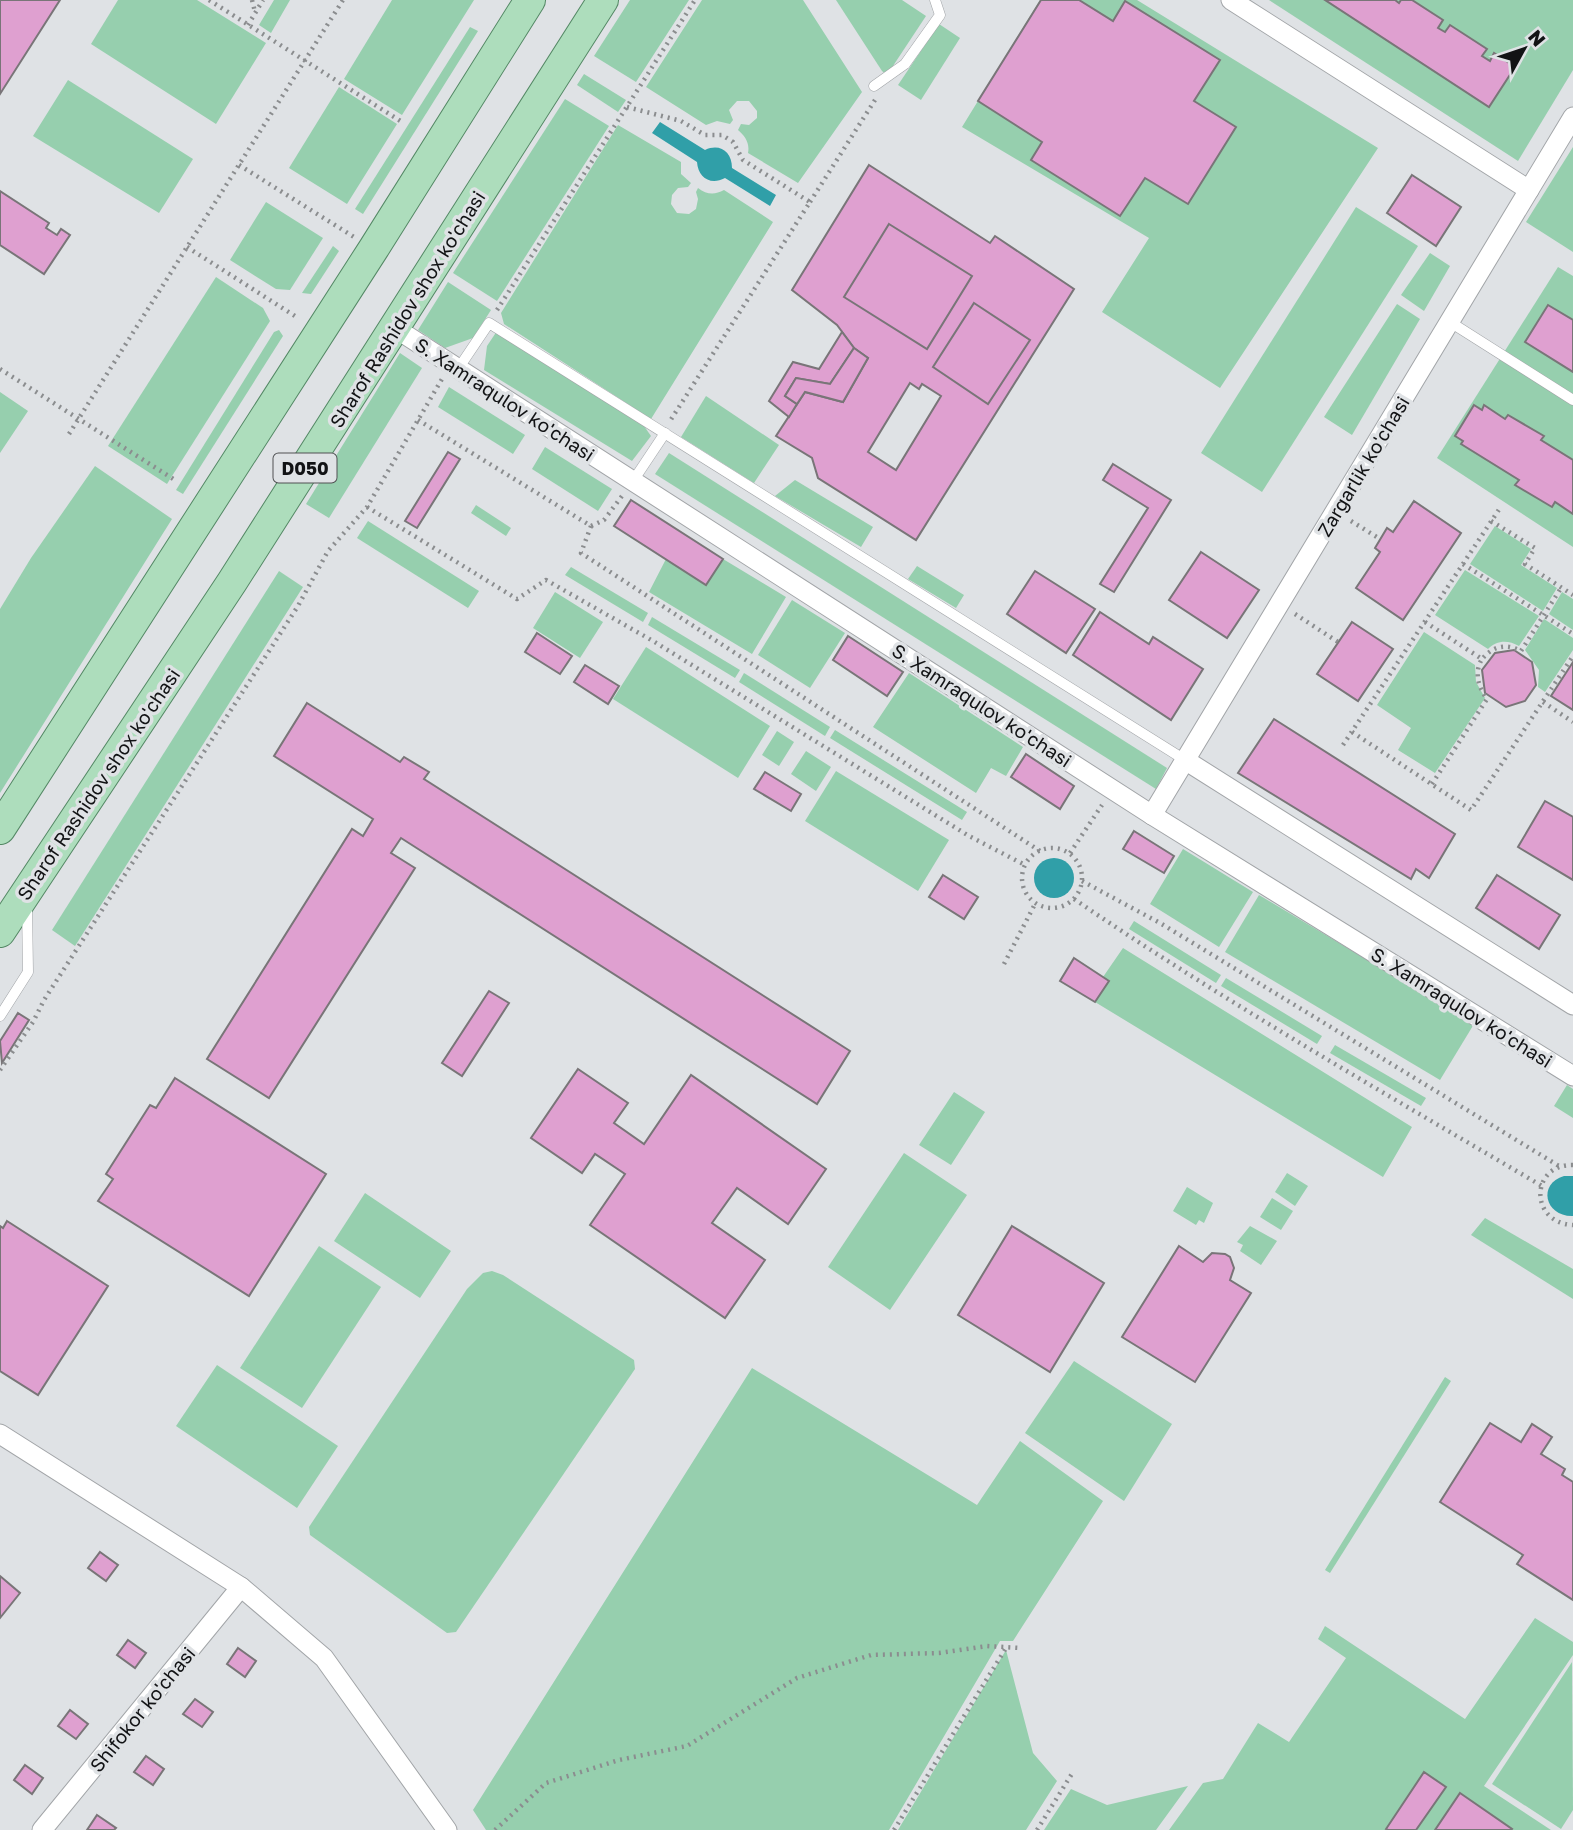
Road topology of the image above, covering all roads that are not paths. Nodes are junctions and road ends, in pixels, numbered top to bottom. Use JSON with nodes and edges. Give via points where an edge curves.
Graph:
{"nodes":[{"id":1,"x":530,"y":0,"type":"edge"},
{"id":2,"x":603,"y":0,"type":"edge"},
{"id":3,"x":935,"y":0,"type":"edge"},
{"id":4,"x":1231,"y":0,"type":"edge"},
{"id":5,"x":874,"y":86,"type":"dead end"},
{"id":6,"x":1573,"y":117,"type":"edge"},
{"id":7,"x":1529,"y":190,"type":"junction"},
{"id":8,"x":1450,"y":322,"type":"junction"},
{"id":9,"x":395,"y":328,"type":"junction"},
{"id":10,"x":458,"y":369,"type":"junction"},
{"id":11,"x":1573,"y":400,"type":"edge"},
{"id":12,"x":664,"y":432,"type":"junction"},
{"id":13,"x":633,"y":481,"type":"junction"},
{"id":14,"x":1185,"y":760,"type":"junction"},
{"id":15,"x":1153,"y":815,"type":"junction"},
{"id":16,"x":0,"y":829,"type":"edge"},
{"id":17,"x":26,"y":892,"type":"junction"},
{"id":18,"x":0,"y":932,"type":"edge"},
{"id":19,"x":1573,"y":1005,"type":"edge"},
{"id":20,"x":0,"y":1016,"type":"edge"},
{"id":21,"x":1573,"y":1076,"type":"edge"},
{"id":22,"x":0,"y":1434,"type":"edge"},
{"id":23,"x":241,"y":1587,"type":"junction"},
{"id":24,"x":42,"y":1830,"type":"edge"},
{"id":25,"x":447,"y":1830,"type":"edge"}],
"edges":[{"from":1,"to":16,"type":"main road","number":"D050"},
{"from":2,"to":9,"type":"main road","name":"Sharof Rashidov shox ko'chasi","number":"D050"},
{"from":3,"to":5,"type":"lane","via":[[940,15],[905,64]]},
{"from":4,"to":7,"type":"street"},
{"from":6,"to":7,"type":"street","name":"Zargarlik ko'chasi"},
{"from":7,"to":8,"type":"street","name":"Zargarlik ko'chasi"},
{"from":8,"to":11,"type":"lane"},
{"from":8,"to":14,"type":"street","name":"Zargarlik ko'chasi"},
{"from":9,"to":10,"type":"street","name":"S. Xamraqulov ko'chasi"},
{"from":9,"to":17,"type":"main road","name":"Sharof Rashidov shox ko'chasi","number":"D050"},
{"from":10,"to":12,"type":"lane","via":[[489,323]]},
{"from":10,"to":13,"type":"street","name":"S. Xamraqulov ko'chasi"},
{"from":12,"to":13,"type":"lane"},
{"from":12,"to":14,"type":"lane"},
{"from":13,"to":15,"type":"street","name":"S. Xamraqulov ko'chasi"},
{"from":14,"to":15,"type":"street","name":"Zargarlik ko'chasi"},
{"from":14,"to":19,"type":"street"},
{"from":15,"to":21,"type":"street","name":"S. Xamraqulov ko'chasi"},
{"from":17,"to":18,"type":"main road","name":"Sharof Rashidov shox ko'chasi","number":"D050"},
{"from":17,"to":20,"type":"lane","via":[[28,972]]},
{"from":22,"to":23,"type":"street"},
{"from":23,"to":24,"type":"street","name":"Shifokor ko'chasi"},
{"from":23,"to":25,"type":"street","via":[[324,1658]]}]}
